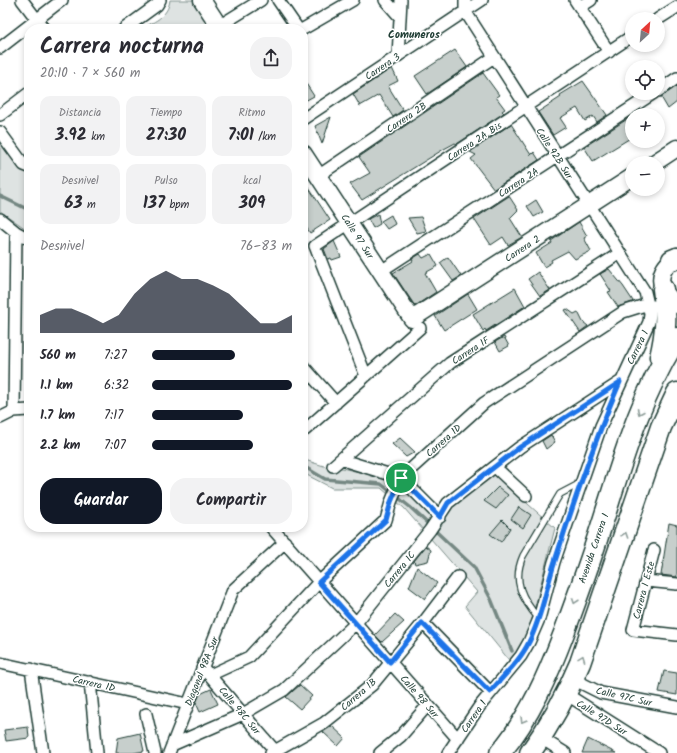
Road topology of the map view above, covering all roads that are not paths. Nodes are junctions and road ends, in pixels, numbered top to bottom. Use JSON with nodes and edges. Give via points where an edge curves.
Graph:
{"nodes":[{"id":1,"x":22,"y":0,"type":"edge"},
{"id":2,"x":62,"y":0,"type":"edge"},
{"id":3,"x":160,"y":0,"type":"edge"},
{"id":4,"x":202,"y":0,"type":"edge"},
{"id":5,"x":261,"y":0,"type":"edge"},
{"id":6,"x":278,"y":0,"type":"edge"},
{"id":7,"x":352,"y":0,"type":"edge"},
{"id":8,"x":385,"y":0,"type":"edge"},
{"id":9,"x":401,"y":0,"type":"edge"},
{"id":10,"x":482,"y":0,"type":"edge"},
{"id":11,"x":591,"y":0,"type":"edge"},
{"id":12,"x":578,"y":4,"type":"edge"},
{"id":13,"x":465,"y":6,"type":"edge"},
{"id":14,"x":677,"y":7,"type":"edge"},
{"id":15,"x":665,"y":15,"type":"edge"},
{"id":16,"x":400,"y":17,"type":"junction"},
{"id":17,"x":37,"y":20,"type":"junction"},
{"id":18,"x":32,"y":24,"type":"edge"},
{"id":19,"x":40,"y":24,"type":"edge"},
{"id":20,"x":131,"y":24,"type":"edge"},
{"id":21,"x":218,"y":24,"type":"edge"},
{"id":22,"x":225,"y":24,"type":"edge"},
{"id":23,"x":295,"y":24,"type":"edge"},
{"id":24,"x":308,"y":26,"type":"edge"},
{"id":25,"x":24,"y":30,"type":"edge"},
{"id":26,"x":625,"y":41,"type":"edge"},
{"id":27,"x":0,"y":48,"type":"edge"},
{"id":28,"x":609,"y":52,"type":"junction"},
{"id":29,"x":398,"y":56,"type":"junction"},
{"id":30,"x":494,"y":57,"type":"junction"},
{"id":31,"x":677,"y":78,"type":"edge"},
{"id":32,"x":665,"y":86,"type":"edge"},
{"id":33,"x":24,"y":97,"type":"edge"},
{"id":34,"x":643,"y":100,"type":"edge"},
{"id":35,"x":526,"y":107,"type":"junction"},
{"id":36,"x":0,"y":115,"type":"edge"},
{"id":37,"x":308,"y":116,"type":"edge"},
{"id":38,"x":0,"y":132,"type":"edge"},
{"id":39,"x":677,"y":148,"type":"edge"},
{"id":40,"x":558,"y":156,"type":"junction"},
{"id":41,"x":665,"y":156,"type":"edge"},
{"id":42,"x":24,"y":160,"type":"edge"},
{"id":43,"x":308,"y":161,"type":"edge"},
{"id":44,"x":318,"y":176,"type":"junction"},
{"id":45,"x":625,"y":182,"type":"edge"},
{"id":46,"x":589,"y":205,"type":"junction"},
{"id":47,"x":1,"y":220,"type":"edge"},
{"id":48,"x":349,"y":223,"type":"junction"},
{"id":49,"x":16,"y":232,"type":"junction"},
{"id":50,"x":24,"y":236,"type":"edge"},
{"id":51,"x":620,"y":253,"type":"junction"},
{"id":52,"x":675,"y":258,"type":"edge"},
{"id":53,"x":381,"y":271,"type":"junction"},
{"id":54,"x":663,"y":288,"type":"joint"},
{"id":55,"x":664,"y":306,"type":"edge"},
{"id":56,"x":416,"y":324,"type":"junction"},
{"id":57,"x":677,"y":338,"type":"edge"},
{"id":58,"x":308,"y":372,"type":"edge"},
{"id":59,"x":366,"y":376,"type":"junction"},
{"id":60,"x":655,"y":376,"type":"junction"},
{"id":61,"x":620,"y":382,"type":"junction"},
{"id":62,"x":677,"y":393,"type":"edge"},
{"id":63,"x":336,"y":403,"type":"junction"},
{"id":64,"x":24,"y":410,"type":"edge"},
{"id":65,"x":14,"y":411,"type":"junction"},
{"id":66,"x":0,"y":418,"type":"edge"},
{"id":67,"x":308,"y":426,"type":"edge"},
{"id":68,"x":343,"y":458,"type":"junction"},
{"id":69,"x":334,"y":466,"type":"dead end"},
{"id":70,"x":495,"y":467,"type":"junction"},
{"id":71,"x":399,"y":482,"type":"junction"},
{"id":72,"x":582,"y":483,"type":"junction"},
{"id":73,"x":526,"y":496,"type":"dead end"},
{"id":74,"x":435,"y":524,"type":"junction"},
{"id":75,"x":276,"y":532,"type":"edge"},
{"id":76,"x":285,"y":542,"type":"junction"},
{"id":77,"x":654,"y":550,"type":"dead end"},
{"id":78,"x":458,"y":577,"type":"dead end"},
{"id":79,"x":646,"y":581,"type":"junction"},
{"id":80,"x":319,"y":582,"type":"junction"},
{"id":81,"x":677,"y":584,"type":"edge"},
{"id":82,"x":539,"y":619,"type":"junction"},
{"id":83,"x":356,"y":623,"type":"junction"},
{"id":84,"x":422,"y":623,"type":"junction"},
{"id":85,"x":677,"y":635,"type":"edge"},
{"id":86,"x":390,"y":662,"type":"junction"},
{"id":87,"x":0,"y":663,"type":"edge"},
{"id":88,"x":202,"y":666,"type":"junction"},
{"id":89,"x":31,"y":669,"type":"junction"},
{"id":90,"x":210,"y":675,"type":"junction"},
{"id":91,"x":90,"y":682,"type":"junction"},
{"id":92,"x":570,"y":686,"type":"junction"},
{"id":93,"x":490,"y":692,"type":"junction"},
{"id":94,"x":188,"y":704,"type":"junction"},
{"id":95,"x":428,"y":705,"type":"junction"},
{"id":96,"x":677,"y":707,"type":"edge"},
{"id":97,"x":146,"y":714,"type":"dead end"},
{"id":98,"x":243,"y":714,"type":"junction"},
{"id":99,"x":458,"y":739,"type":"junction"},
{"id":100,"x":536,"y":745,"type":"edge"},
{"id":101,"x":170,"y":749,"type":"edge"},
{"id":102,"x":274,"y":752,"type":"edge"},
{"id":103,"x":43,"y":753,"type":"edge"},
{"id":104,"x":97,"y":753,"type":"edge"},
{"id":105,"x":155,"y":753,"type":"edge"},
{"id":106,"x":380,"y":753,"type":"edge"},
{"id":107,"x":448,"y":753,"type":"edge"},
{"id":108,"x":500,"y":753,"type":"edge"},
{"id":109,"x":565,"y":753,"type":"edge"},
{"id":110,"x":659,"y":753,"type":"edge"}],
"edges":[{"from":1,"to":17,"type":"street"},
{"from":2,"to":17,"type":"street"},
{"from":3,"to":20,"type":"street"},
{"from":4,"to":21,"type":"street"},
{"from":5,"to":22,"type":"street"},
{"from":6,"to":23,"type":"street"},
{"from":7,"to":24,"type":"street"},
{"from":8,"to":16,"type":"street"},
{"from":9,"to":16,"type":"street"},
{"from":10,"to":13,"type":"street","name":"Carrera 3"},
{"from":11,"to":12,"type":"street"},
{"from":12,"to":28,"type":"street"},
{"from":13,"to":29,"type":"street","name":"Carrera 3"},
{"from":13,"to":30,"type":"street","name":"Calle 92B Sur"},
{"from":14,"to":15,"type":"street"},
{"from":16,"to":29,"type":"street"},
{"from":17,"to":18,"type":"street"},
{"from":17,"to":19,"type":"street"},
{"from":25,"to":27,"type":"street"},
{"from":26,"to":28,"type":"street","name":"Carrera 2A Bis"},
{"from":28,"to":35,"type":"street","name":"Carrera 2A Bis"},
{"from":29,"to":37,"type":"street","name":"Carrera 3"},
{"from":30,"to":35,"type":"street","name":"Calle 92B Sur"},
{"from":30,"to":44,"type":"street","name":"Carrera 2B"},
{"from":31,"to":32,"type":"street"},
{"from":33,"to":36,"type":"street"},
{"from":34,"to":40,"type":"street","name":"Carrera 2A"},
{"from":35,"to":40,"type":"street","name":"Calle 92B Sur"},
{"from":35,"to":48,"type":"street","name":"Carrera 2A Bis"},
{"from":38,"to":42,"type":"street"},
{"from":39,"to":41,"type":"street"},
{"from":40,"to":46,"type":"street","name":"Calle 92B Sur"},
{"from":40,"to":53,"type":"street","name":"Carrera 2A"},
{"from":43,"to":44,"type":"street","name":"Calle 97 Sur"},
{"from":44,"to":48,"type":"street","name":"Calle 97 Sur"},
{"from":45,"to":46,"type":"street","name":"Carrera 2"},
{"from":46,"to":51,"type":"street","name":"Calle 92B Sur"},
{"from":46,"to":56,"type":"street","name":"Carrera 2"},
{"from":47,"to":49,"type":"street"},
{"from":48,"to":53,"type":"street","name":"Calle 97 Sur"},
{"from":48,"to":59,"type":"street","name":"Carrera 2A Bis","via":[[315,246]]},
{"from":49,"to":50,"type":"street"},
{"from":49,"to":65,"type":"street"},
{"from":51,"to":55,"type":"street","name":"Calle 92B Sur","via":[[645,292]]},
{"from":51,"to":68,"type":"street","name":"Carrera 1F","via":[[450,363]]},
{"from":52,"to":54,"type":"street","via":[[663,270]]},
{"from":53,"to":56,"type":"street","name":"Calle 97 Sur"},
{"from":54,"to":55,"type":"highway"},
{"from":55,"to":60,"type":"highway","via":[[666,325]]},
{"from":55,"to":61,"type":"street","name":"Carrera 1","via":[[650,313],[646,330]]},
{"from":55,"to":71,"type":"street","name":"Carrera 1D","via":[[623,312],[484,403]]},
{"from":56,"to":59,"type":"street","name":"Carrera 2"},
{"from":57,"to":60,"type":"highway","name":"Avenida Carrera 1"},
{"from":58,"to":63,"type":"street"},
{"from":59,"to":63,"type":"street","name":"Carrera 2"},
{"from":60,"to":108,"type":"highway","name":"Avenida Carrera 1","one_way":true,"via":[[633,428],[548,675],[520,725]]},
{"from":61,"to":70,"type":"street","name":"Carrera 1C","via":[[520,447]]},
{"from":61,"to":72,"type":"street","name":"Carrera 1","via":[[601,426]]},
{"from":92,"to":62,"type":"highway","one_way":true,"via":[[593,628],[661,428]]},
{"from":63,"to":67,"type":"street","name":"Carrera 2"},
{"from":64,"to":65,"type":"street"},
{"from":65,"to":66,"type":"street"},
{"from":68,"to":69,"type":"street","name":"Carrera 1F"},
{"from":68,"to":71,"type":"street"},
{"from":70,"to":73,"type":"street"},
{"from":70,"to":74,"type":"street","name":"Carrera 1C","via":[[448,503]]},
{"from":71,"to":74,"type":"street"},
{"from":71,"to":80,"type":"street","name":"Carrera 1D","via":[[386,520]]},
{"from":72,"to":82,"type":"street","name":"Carrera 1","via":[[554,562]]},
{"from":72,"to":82,"type":"lane","via":[[560,494],[519,566],[517,578],[527,605]]},
{"from":74,"to":83,"type":"street","name":"Carrera 1C"},
{"from":75,"to":76,"type":"street","name":"Calle 98 Sur"},
{"from":76,"to":80,"type":"street","name":"Calle 98 Sur"},
{"from":76,"to":88,"type":"street","name":"Diagonal 98A Sur","via":[[233,590]]},
{"from":77,"to":79,"type":"street","name":"Carrera 1 Este"},
{"from":78,"to":84,"type":"street","name":"Carrera 1B"},
{"from":79,"to":81,"type":"street"},
{"from":79,"to":85,"type":"street","name":"Carrera 1 Este","via":[[633,630]]},
{"from":80,"to":83,"type":"street","name":"Calle 98 Sur"},
{"from":80,"to":90,"type":"street","name":"Carrera 1D","via":[[249,657]]},
{"from":82,"to":93,"type":"street","name":"Carrera 1","via":[[521,656]]},
{"from":83,"to":86,"type":"street","name":"Calle 98 Sur"},
{"from":83,"to":98,"type":"street","name":"Carrera 1C","via":[[284,690]]},
{"from":84,"to":86,"type":"street","name":"Carrera 1B"},
{"from":84,"to":93,"type":"street"},
{"from":86,"to":95,"type":"street","name":"Calle 98 Sur"},
{"from":86,"to":102,"type":"street","name":"Carrera 1B","via":[[372,685],[324,723]]},
{"from":87,"to":89,"type":"street","name":"Carrera 1D"},
{"from":88,"to":90,"type":"street","name":"Calle 98C Sur"},
{"from":88,"to":94,"type":"street","name":"Diagonal 98A Sur"},
{"from":89,"to":91,"type":"street","name":"Carrera 1D"},
{"from":89,"to":103,"type":"street"},
{"from":90,"to":98,"type":"street","name":"Calle 98C Sur"},
{"from":91,"to":94,"type":"street","name":"Carrera 1D"},
{"from":91,"to":104,"type":"street"},
{"from":92,"to":96,"type":"street","name":"Calle 97C Sur"},
{"from":92,"to":100,"type":"highway"},
{"from":92,"to":110,"type":"street","name":"Calle 97D Sur"},
{"from":93,"to":99,"type":"street","name":"Carrera 1"},
{"from":94,"to":101,"type":"street","name":"Diagonal 98A Sur"},
{"from":95,"to":99,"type":"street","name":"Calle 98 Sur"},
{"from":95,"to":106,"type":"street","via":[[401,736]]},
{"from":97,"to":105,"type":"street"},
{"from":98,"to":101,"type":"street","name":"Carrera 1C"},
{"from":98,"to":102,"type":"street","name":"Calle 98C Sur"},
{"from":99,"to":107,"type":"street","name":"Carrera 1"},
{"from":100,"to":109,"type":"street"}]}
